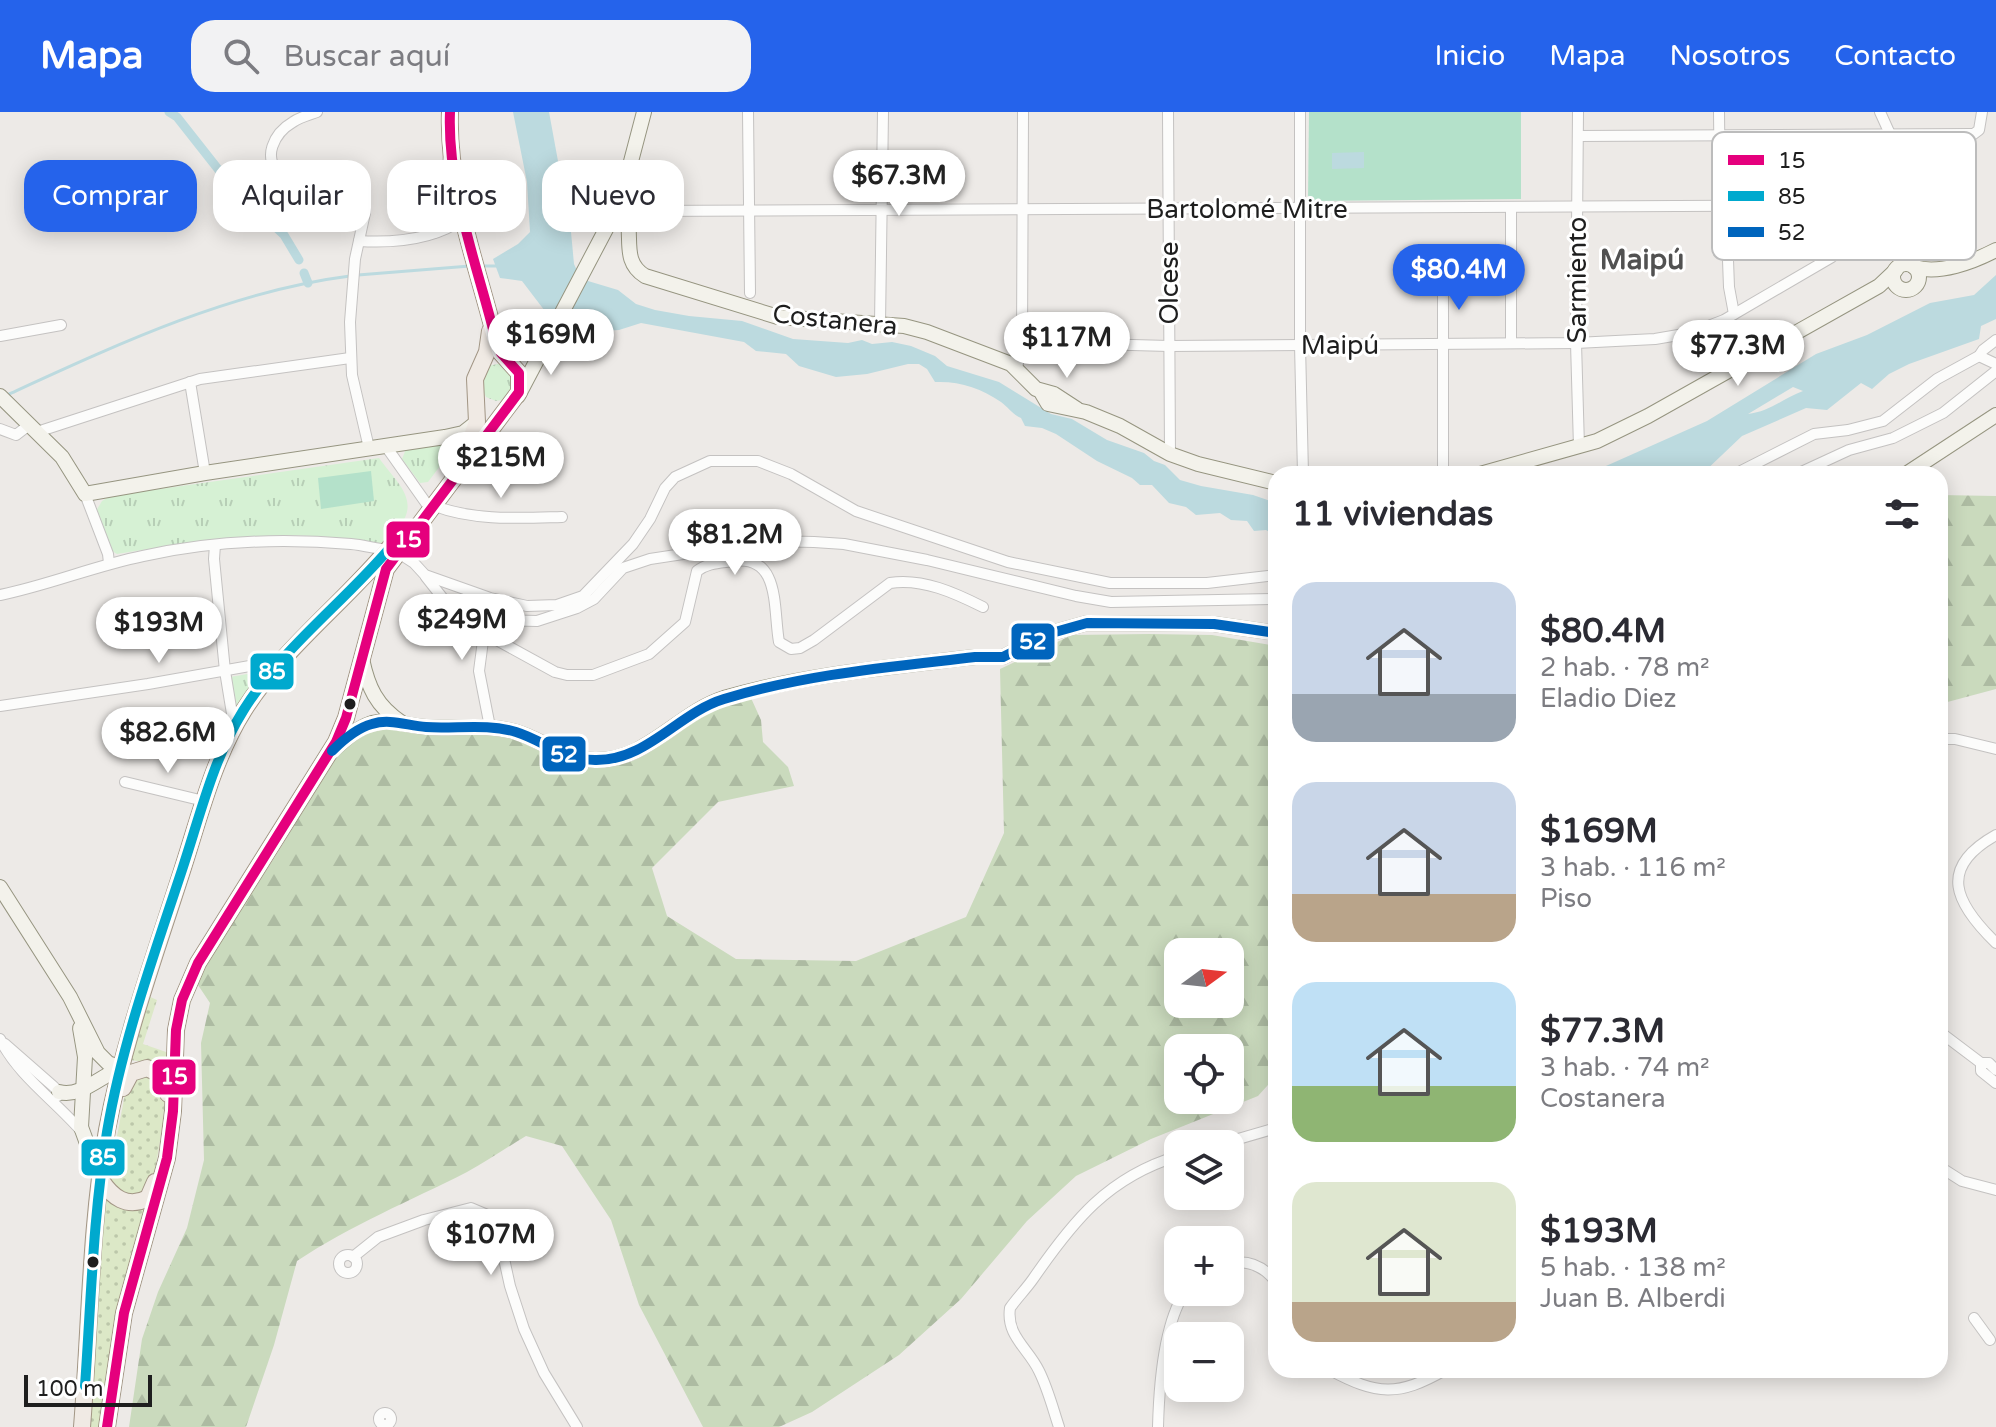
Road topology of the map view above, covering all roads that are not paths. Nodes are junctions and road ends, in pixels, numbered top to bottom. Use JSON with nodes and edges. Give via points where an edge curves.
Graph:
{"nodes":[{"id":1,"x":317,"y":112,"type":"edge"},
{"id":2,"x":450,"y":112,"type":"edge"},
{"id":3,"x":644,"y":112,"type":"edge"},
{"id":4,"x":748,"y":112,"type":"edge"},
{"id":5,"x":883,"y":112,"type":"edge"},
{"id":6,"x":1023,"y":112,"type":"edge"},
{"id":7,"x":1168,"y":112,"type":"edge"},
{"id":8,"x":1300,"y":112,"type":"edge"},
{"id":9,"x":1578,"y":112,"type":"edge"},
{"id":10,"x":1880,"y":112,"type":"edge"},
{"id":11,"x":1982,"y":112,"type":"edge"},
{"id":12,"x":290,"y":117,"type":"edge"},
{"id":13,"x":1889,"y":132,"type":"edge"},
{"id":14,"x":1975,"y":132,"type":"edge"},
{"id":15,"x":1712,"y":135,"type":"edge"},
{"id":16,"x":1578,"y":136,"type":"junction"},
{"id":17,"x":451,"y":152,"type":"junction"},
{"id":18,"x":453,"y":160,"type":"edge"},
{"id":19,"x":630,"y":160,"type":"edge"},
{"id":20,"x":1712,"y":206,"type":"edge"},
{"id":21,"x":1511,"y":207,"type":"junction"},
{"id":22,"x":1577,"y":207,"type":"junction"},
{"id":23,"x":882,"y":208,"type":"junction"},
{"id":24,"x":1169,"y":209,"type":"junction"},
{"id":25,"x":1301,"y":209,"type":"junction"},
{"id":26,"x":748,"y":210,"type":"junction"},
{"id":27,"x":1023,"y":210,"type":"junction"},
{"id":28,"x":684,"y":211,"type":"edge"},
{"id":29,"x":437,"y":232,"type":"edge"},
{"id":30,"x":468,"y":232,"type":"edge"},
{"id":31,"x":604,"y":232,"type":"edge"},
{"id":32,"x":628,"y":232,"type":"edge"},
{"id":33,"x":434,"y":233,"type":"junction"},
{"id":34,"x":359,"y":241,"type":"junction"},
{"id":35,"x":1996,"y":250,"type":"edge"},
{"id":36,"x":1727,"y":260,"type":"edge"},
{"id":37,"x":1826,"y":260,"type":"edge"},
{"id":38,"x":1896,"y":270,"type":"junction"},
{"id":39,"x":1916,"y":275,"type":"junction"},
{"id":40,"x":1443,"y":280,"type":"dead end"},
{"id":41,"x":1879,"y":286,"type":"junction"},
{"id":42,"x":1899,"y":288,"type":"junction"},
{"id":43,"x":750,"y":293,"type":"dead end"},
{"id":44,"x":1734,"y":314,"type":"junction"},
{"id":45,"x":491,"y":321,"type":"junction"},
{"id":46,"x":880,"y":324,"type":"junction"},
{"id":47,"x":61,"y":325,"type":"dead end"},
{"id":48,"x":0,"y":336,"type":"edge"},
{"id":49,"x":546,"y":340,"type":"junction"},
{"id":50,"x":1996,"y":340,"type":"edge"},
{"id":51,"x":1022,"y":342,"type":"junction"},
{"id":52,"x":1511,"y":343,"type":"junction"},
{"id":53,"x":1576,"y":343,"type":"junction"},
{"id":54,"x":1442,"y":344,"type":"junction"},
{"id":55,"x":1300,"y":345,"type":"junction"},
{"id":56,"x":1169,"y":346,"type":"junction"},
{"id":57,"x":1979,"y":356,"type":"junction"},
{"id":58,"x":350,"y":358,"type":"junction"},
{"id":59,"x":508,"y":360,"type":"junction"},
{"id":60,"x":1996,"y":364,"type":"edge"},
{"id":61,"x":1017,"y":368,"type":"junction"},
{"id":62,"x":1996,"y":371,"type":"edge"},
{"id":63,"x":477,"y":377,"type":"junction"},
{"id":64,"x":190,"y":382,"type":"junction"},
{"id":65,"x":516,"y":398,"type":"junction"},
{"id":66,"x":3,"y":399,"type":"edge"},
{"id":67,"x":1996,"y":415,"type":"edge"},
{"id":68,"x":477,"y":422,"type":"junction"},
{"id":69,"x":33,"y":428,"type":"junction"},
{"id":70,"x":0,"y":429,"type":"edge"},
{"id":71,"x":385,"y":445,"type":"junction"},
{"id":72,"x":1579,"y":447,"type":"junction"},
{"id":73,"x":369,"y":448,"type":"junction"},
{"id":74,"x":1170,"y":454,"type":"junction"},
{"id":75,"x":1303,"y":466,"type":"edge"},
{"id":76,"x":1443,"y":466,"type":"edge"},
{"id":77,"x":1509,"y":466,"type":"edge"},
{"id":78,"x":1751,"y":466,"type":"edge"},
{"id":79,"x":1814,"y":466,"type":"edge"},
{"id":80,"x":1918,"y":466,"type":"edge"},
{"id":81,"x":205,"y":473,"type":"junction"},
{"id":82,"x":1268,"y":481,"type":"edge"},
{"id":83,"x":85,"y":494,"type":"junction"},
{"id":84,"x":430,"y":505,"type":"junction"},
{"id":85,"x":562,"y":517,"type":"dead end"},
{"id":86,"x":215,"y":545,"type":"junction"},
{"id":87,"x":393,"y":551,"type":"junction"},
{"id":88,"x":109,"y":563,"type":"junction"},
{"id":89,"x":375,"y":575,"type":"junction"},
{"id":90,"x":425,"y":575,"type":"junction"},
{"id":91,"x":1268,"y":576,"type":"edge"},
{"id":92,"x":0,"y":595,"type":"edge"},
{"id":93,"x":591,"y":595,"type":"junction"},
{"id":94,"x":1268,"y":599,"type":"edge"},
{"id":95,"x":445,"y":601,"type":"dead end"},
{"id":96,"x":983,"y":607,"type":"dead end"},
{"id":97,"x":1268,"y":632,"type":"edge"},
{"id":98,"x":484,"y":633,"type":"junction"},
{"id":99,"x":362,"y":659,"type":"junction"},
{"id":100,"x":280,"y":661,"type":"junction"},
{"id":101,"x":225,"y":671,"type":"junction"},
{"id":102,"x":0,"y":706,"type":"edge"},
{"id":103,"x":402,"y":723,"type":"junction"},
{"id":104,"x":234,"y":726,"type":"junction"},
{"id":105,"x":490,"y":727,"type":"junction"},
{"id":106,"x":1948,"y":739,"type":"edge"},
{"id":107,"x":1996,"y":749,"type":"edge"},
{"id":108,"x":332,"y":751,"type":"junction"},
{"id":109,"x":125,"y":782,"type":"dead end"},
{"id":110,"x":204,"y":801,"type":"junction"},
{"id":111,"x":1996,"y":835,"type":"edge"},
{"id":112,"x":0,"y":887,"type":"edge"},
{"id":113,"x":1996,"y":943,"type":"edge"},
{"id":114,"x":76,"y":1008,"type":"junction"},
{"id":115,"x":1948,"y":1038,"type":"edge"},
{"id":116,"x":0,"y":1040,"type":"edge"},
{"id":117,"x":4,"y":1056,"type":"edge"},
{"id":118,"x":1981,"y":1063,"type":"junction"},
{"id":119,"x":123,"y":1065,"type":"junction"},
{"id":120,"x":147,"y":1068,"type":"junction"},
{"id":121,"x":1996,"y":1070,"type":"edge"},
{"id":122,"x":1996,"y":1083,"type":"edge"},
{"id":123,"x":82,"y":1089,"type":"junction"},
{"id":124,"x":57,"y":1097,"type":"junction"},
{"id":125,"x":113,"y":1103,"type":"junction"},
{"id":126,"x":174,"y":1103,"type":"junction"},
{"id":127,"x":1268,"y":1130,"type":"edge"},
{"id":128,"x":84,"y":1135,"type":"junction"},
{"id":129,"x":1244,"y":1137,"type":"edge"},
{"id":130,"x":167,"y":1158,"type":"junction"},
{"id":131,"x":1164,"y":1161,"type":"edge"},
{"id":132,"x":1948,"y":1172,"type":"edge"},
{"id":133,"x":101,"y":1180,"type":"junction"},
{"id":134,"x":1996,"y":1190,"type":"edge"},
{"id":135,"x":353,"y":1257,"type":"dead end"},
{"id":136,"x":1244,"y":1262,"type":"edge"},
{"id":137,"x":1268,"y":1275,"type":"edge"},
{"id":138,"x":1177,"y":1306,"type":"edge"},
{"id":139,"x":1974,"y":1318,"type":"dead end"},
{"id":140,"x":1994,"y":1343,"type":"edge"},
{"id":141,"x":1345,"y":1378,"type":"edge"},
{"id":142,"x":1431,"y":1378,"type":"edge"},
{"id":143,"x":82,"y":1427,"type":"edge"},
{"id":144,"x":107,"y":1427,"type":"edge"},
{"id":145,"x":577,"y":1427,"type":"edge"},
{"id":146,"x":1059,"y":1427,"type":"edge"},
{"id":147,"x":1158,"y":1427,"type":"edge"}],
"edges":[{"from":1,"to":12,"type":"street"},
{"from":2,"to":17,"type":"main road"},
{"from":3,"to":19,"type":"street"},
{"from":4,"to":26,"type":"street"},
{"from":5,"to":23,"type":"street"},
{"from":6,"to":27,"type":"street"},
{"from":7,"to":24,"type":"street","name":"Olcese"},
{"from":8,"to":25,"type":"street"},
{"from":9,"to":16,"type":"street","name":"Sarmiento"},
{"from":10,"to":13,"type":"street"},
{"from":11,"to":14,"type":"street"},
{"from":12,"to":34,"type":"street","via":[[274,144],[271,164],[284,176],[360,195],[366,208]]},
{"from":15,"to":16,"type":"street"},
{"from":16,"to":22,"type":"street","name":"Sarmiento"},
{"from":17,"to":18,"type":"main road"},
{"from":17,"to":33,"type":"street"},
{"from":20,"to":22,"type":"street","name":"Bartolomé Mitre"},
{"from":21,"to":22,"type":"street","name":"Bartolomé Mitre"},
{"from":21,"to":25,"type":"street","name":"Bartolomé Mitre"},
{"from":21,"to":52,"type":"street"},
{"from":22,"to":53,"type":"street","name":"Sarmiento"},
{"from":23,"to":26,"type":"street","name":"Bartolomé Mitre"},
{"from":23,"to":27,"type":"street","name":"Bartolomé Mitre"},
{"from":23,"to":46,"type":"street"},
{"from":24,"to":25,"type":"street","name":"Bartolomé Mitre"},
{"from":24,"to":27,"type":"street","name":"Bartolomé Mitre"},
{"from":24,"to":56,"type":"street","name":"Olcese"},
{"from":25,"to":55,"type":"street"},
{"from":26,"to":28,"type":"street","name":"Bartolomé Mitre"},
{"from":26,"to":43,"type":"street"},
{"from":27,"to":51,"type":"street"},
{"from":29,"to":33,"type":"street"},
{"from":30,"to":45,"type":"main road"},
{"from":31,"to":49,"type":"street"},
{"from":32,"to":46,"type":"street","name":"Costanera","via":[[629,254],[645,276],[778,317]]},
{"from":33,"to":34,"type":"street","via":[[391,242]]},
{"from":34,"to":58,"type":"street"},
{"from":35,"to":39,"type":"street"},
{"from":36,"to":44,"type":"street"},
{"from":37,"to":44,"type":"street","name":"Maipú"},
{"from":38,"to":39,"type":"street","via":[[1903,265]]},
{"from":38,"to":41,"type":"street"},
{"from":38,"to":42,"type":"street"},
{"from":39,"to":42,"type":"street","via":[[1908,290]]},
{"from":40,"to":54,"type":"street"},
{"from":41,"to":42,"type":"street"},
{"from":41,"to":72,"type":"street","via":[[1648,416]]},
{"from":44,"to":53,"type":"street","name":"Maipú","via":[[1675,336]]},
{"from":45,"to":59,"type":"main road"},
{"from":45,"to":63,"type":"main road"},
{"from":46,"to":61,"type":"street","name":"Costanera","via":[[927,332]]},
{"from":47,"to":48,"type":"street"},
{"from":49,"to":59,"type":"street","via":[[531,357]]},
{"from":49,"to":65,"type":"street"},
{"from":50,"to":57,"type":"street"},
{"from":51,"to":56,"type":"street","name":"Maipú"},
{"from":51,"to":61,"type":"street"},
{"from":52,"to":53,"type":"street","name":"Maipú"},
{"from":52,"to":54,"type":"street","name":"Maipú"},
{"from":53,"to":72,"type":"street","name":"Sarmiento"},
{"from":54,"to":55,"type":"street","name":"Maipú"},
{"from":54,"to":76,"type":"street"},
{"from":55,"to":56,"type":"street","name":"Maipú"},
{"from":55,"to":75,"type":"street"},
{"from":56,"to":74,"type":"street","name":"Olcese"},
{"from":57,"to":60,"type":"street"},
{"from":57,"to":78,"type":"street","via":[[1937,379],[1883,421],[1814,434]]},
{"from":58,"to":64,"type":"street"},
{"from":58,"to":73,"type":"street"},
{"from":59,"to":63,"type":"main road","via":[[490,361]]},
{"from":59,"to":65,"type":"main road","via":[[521,379]]},
{"from":61,"to":74,"type":"street","name":"Costanera","via":[[1048,404],[1120,426]]},
{"from":62,"to":79,"type":"street","via":[[1943,413],[1893,438]]},
{"from":63,"to":65,"type":"main road","via":[[479,395],[492,405]]},
{"from":63,"to":68,"type":"main road"},
{"from":64,"to":69,"type":"street"},
{"from":64,"to":81,"type":"street"},
{"from":65,"to":84,"type":"main road"},
{"from":66,"to":69,"type":"street"},
{"from":67,"to":80,"type":"street"},
{"from":68,"to":71,"type":"street","via":[[458,435]]},
{"from":68,"to":84,"type":"main road"},
{"from":69,"to":70,"type":"street","via":[[16,435]]},
{"from":69,"to":83,"type":"street","via":[[62,457]]},
{"from":71,"to":73,"type":"street"},
{"from":71,"to":84,"type":"street"},
{"from":72,"to":77,"type":"street"},
{"from":73,"to":81,"type":"street"},
{"from":74,"to":82,"type":"street","name":"Costanera"},
{"from":81,"to":83,"type":"street"},
{"from":83,"to":88,"type":"street"},
{"from":84,"to":85,"type":"street","via":[[511,518]]},
{"from":84,"to":87,"type":"main road"},
{"from":86,"to":87,"type":"street","via":[[300,541]]},
{"from":86,"to":88,"type":"street"},
{"from":86,"to":101,"type":"street"},
{"from":87,"to":89,"type":"main road"},
{"from":87,"to":90,"type":"street"},
{"from":88,"to":92,"type":"street"},
{"from":89,"to":99,"type":"main road"},
{"from":89,"to":100,"type":"main road"},
{"from":90,"to":93,"type":"street","via":[[527,606],[557,605]]},
{"from":90,"to":95,"type":"street"},
{"from":91,"to":93,"type":"street","via":[[1207,583],[1110,583],[1008,562],[856,511],[769,463],[710,461],[685,471],[665,488],[633,544]]},
{"from":93,"to":94,"type":"street","via":[[634,563],[786,540],[858,547],[1111,602]]},
{"from":93,"to":98,"type":"street","via":[[577,608],[537,621],[500,620]]},
{"from":96,"to":98,"type":"street","via":[[947,589],[890,583],[814,640],[791,649],[779,642],[766,569],[738,560],[697,571],[685,622],[649,654],[593,675],[555,672]]},
{"from":97,"to":105,"type":"street","via":[[1195,624],[1079,625],[1003,657],[798,679],[722,699],[642,748],[612,759],[571,757],[524,734]]},
{"from":98,"to":105,"type":"street","via":[[479,671]]},
{"from":99,"to":103,"type":"street","via":[[373,695]]},
{"from":99,"to":108,"type":"main road"},
{"from":100,"to":101,"type":"street"},
{"from":100,"to":104,"type":"main road"},
{"from":101,"to":102,"type":"street"},
{"from":101,"to":104,"type":"street"},
{"from":103,"to":105,"type":"street"},
{"from":103,"to":108,"type":"street","via":[[372,724]]},
{"from":104,"to":110,"type":"main road"},
{"from":106,"to":107,"type":"street"},
{"from":108,"to":126,"type":"main road","via":[[187,985],[176,1030]]},
{"from":109,"to":110,"type":"street"},
{"from":110,"to":119,"type":"main road"},
{"from":111,"to":113,"type":"street","via":[[1970,853],[1957,879],[1960,899]]},
{"from":112,"to":114,"type":"street"},
{"from":114,"to":119,"type":"street","via":[[102,1058],[113,1066]]},
{"from":114,"to":123,"type":"street","via":[[84,1049]]},
{"from":115,"to":118,"type":"street"},
{"from":116,"to":117,"type":"street"},
{"from":116,"to":124,"type":"street"},
{"from":117,"to":124,"type":"street"},
{"from":118,"to":121,"type":"street"},
{"from":118,"to":122,"type":"street","via":[[1981,1071]]},
{"from":119,"to":120,"type":"main road"},
{"from":119,"to":123,"type":"street"},
{"from":119,"to":125,"type":"main road"},
{"from":120,"to":125,"type":"main road","via":[[128,1076]]},
{"from":120,"to":126,"type":"main road","via":[[164,1076],[168,1099]]},
{"from":123,"to":124,"type":"street"},
{"from":123,"to":128,"type":"street"},
{"from":124,"to":128,"type":"street"},
{"from":125,"to":133,"type":"main road"},
{"from":126,"to":130,"type":"main road"},
{"from":127,"to":129,"type":"street"},
{"from":128,"to":133,"type":"street"},
{"from":130,"to":133,"type":"main road","via":[[150,1195],[140,1202],[119,1199]]},
{"from":130,"to":144,"type":"main road","via":[[124,1313]]},
{"from":131,"to":146,"type":"street","via":[[1136,1172],[1088,1207],[1010,1308],[1011,1331],[1038,1369]]},
{"from":132,"to":134,"type":"street"},
{"from":133,"to":143,"type":"main road"},
{"from":135,"to":145,"type":"street","via":[[378,1237],[424,1220],[471,1208],[490,1216],[524,1329]]},
{"from":136,"to":137,"type":"street"},
{"from":138,"to":147,"type":"street","via":[[1167,1342]]},
{"from":139,"to":140,"type":"street"},
{"from":141,"to":142,"type":"street","via":[[1384,1391]]}]}
